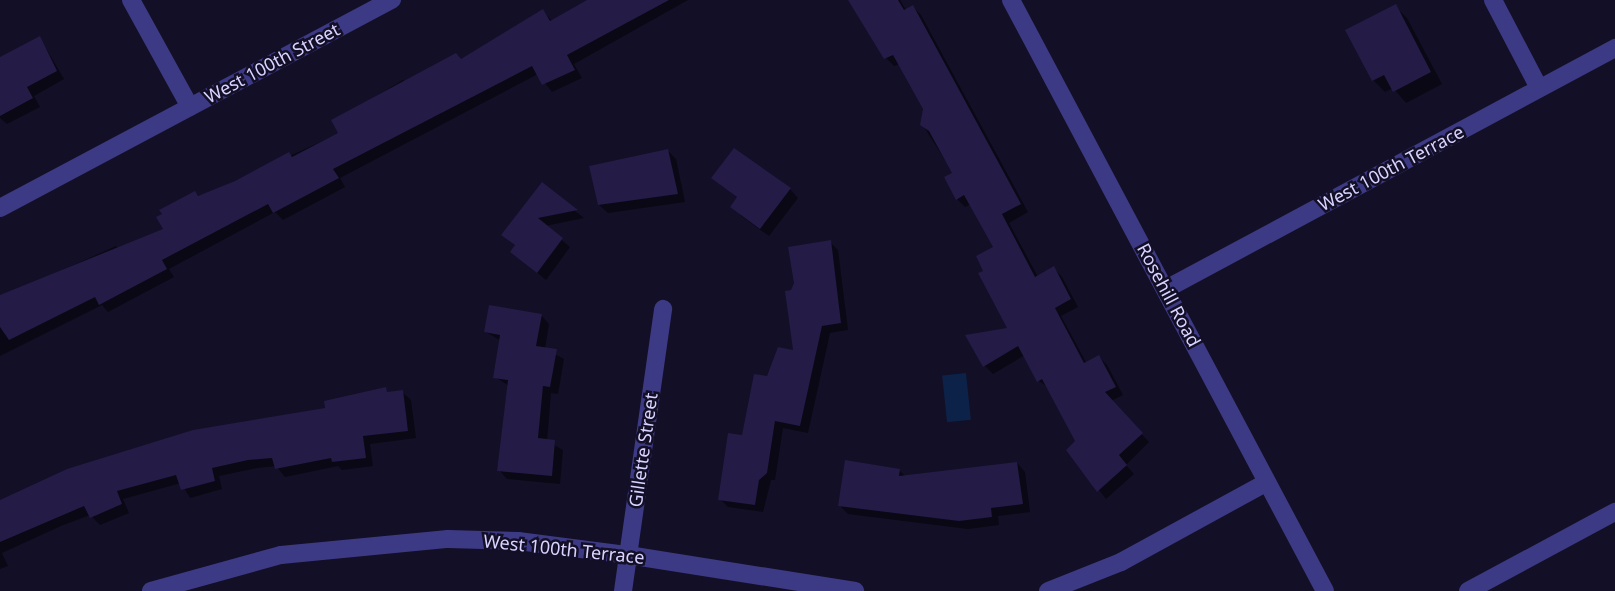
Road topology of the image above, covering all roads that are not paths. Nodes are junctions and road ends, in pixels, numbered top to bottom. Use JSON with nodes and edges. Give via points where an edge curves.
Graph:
{"nodes":[{"id":1,"x":131,"y":0,"type":"edge"},
{"id":2,"x":392,"y":0,"type":"edge"},
{"id":3,"x":1011,"y":0,"type":"edge"},
{"id":4,"x":1493,"y":0,"type":"edge"},
{"id":5,"x":1615,"y":48,"type":"edge"},
{"id":6,"x":1539,"y":88,"type":"junction"},
{"id":7,"x":190,"y":107,"type":"junction"},
{"id":8,"x":0,"y":208,"type":"edge"},
{"id":9,"x":1166,"y":289,"type":"junction"},
{"id":10,"x":663,"y":309,"type":"dead end"},
{"id":11,"x":1267,"y":482,"type":"junction"},
{"id":12,"x":1615,"y":512,"type":"edge"},
{"id":13,"x":628,"y":555,"type":"junction"},
{"id":14,"x":151,"y":591,"type":"edge"},
{"id":15,"x":623,"y":591,"type":"edge"},
{"id":16,"x":855,"y":591,"type":"edge"},
{"id":17,"x":1048,"y":591,"type":"edge"},
{"id":18,"x":1325,"y":591,"type":"edge"},
{"id":19,"x":1468,"y":591,"type":"edge"}],
"edges":[{"from":1,"to":7,"type":"street","name":"West 100th Street"},
{"from":2,"to":7,"type":"street","name":"West 100th Street"},
{"from":3,"to":9,"type":"street","name":"Rosehill Road"},
{"from":4,"to":6,"type":"street"},
{"from":5,"to":6,"type":"street","name":"West 100th Terrace"},
{"from":6,"to":9,"type":"street","name":"West 100th Terrace"},
{"from":7,"to":8,"type":"street","name":"West 100th Street"},
{"from":9,"to":11,"type":"street","name":"Rosehill Road"},
{"from":10,"to":13,"type":"street","name":"Gillette Street"},
{"from":11,"to":17,"type":"street","via":[[1121,562]]},
{"from":11,"to":18,"type":"street","name":"Rosehill Road"},
{"from":12,"to":19,"type":"street"},
{"from":13,"to":14,"type":"street","name":"West 100th Terrace","via":[[517,541],[436,540],[281,555]]},
{"from":13,"to":15,"type":"street","name":"Gillette Street"},
{"from":13,"to":16,"type":"street","name":"West 100th Terrace"}]}
